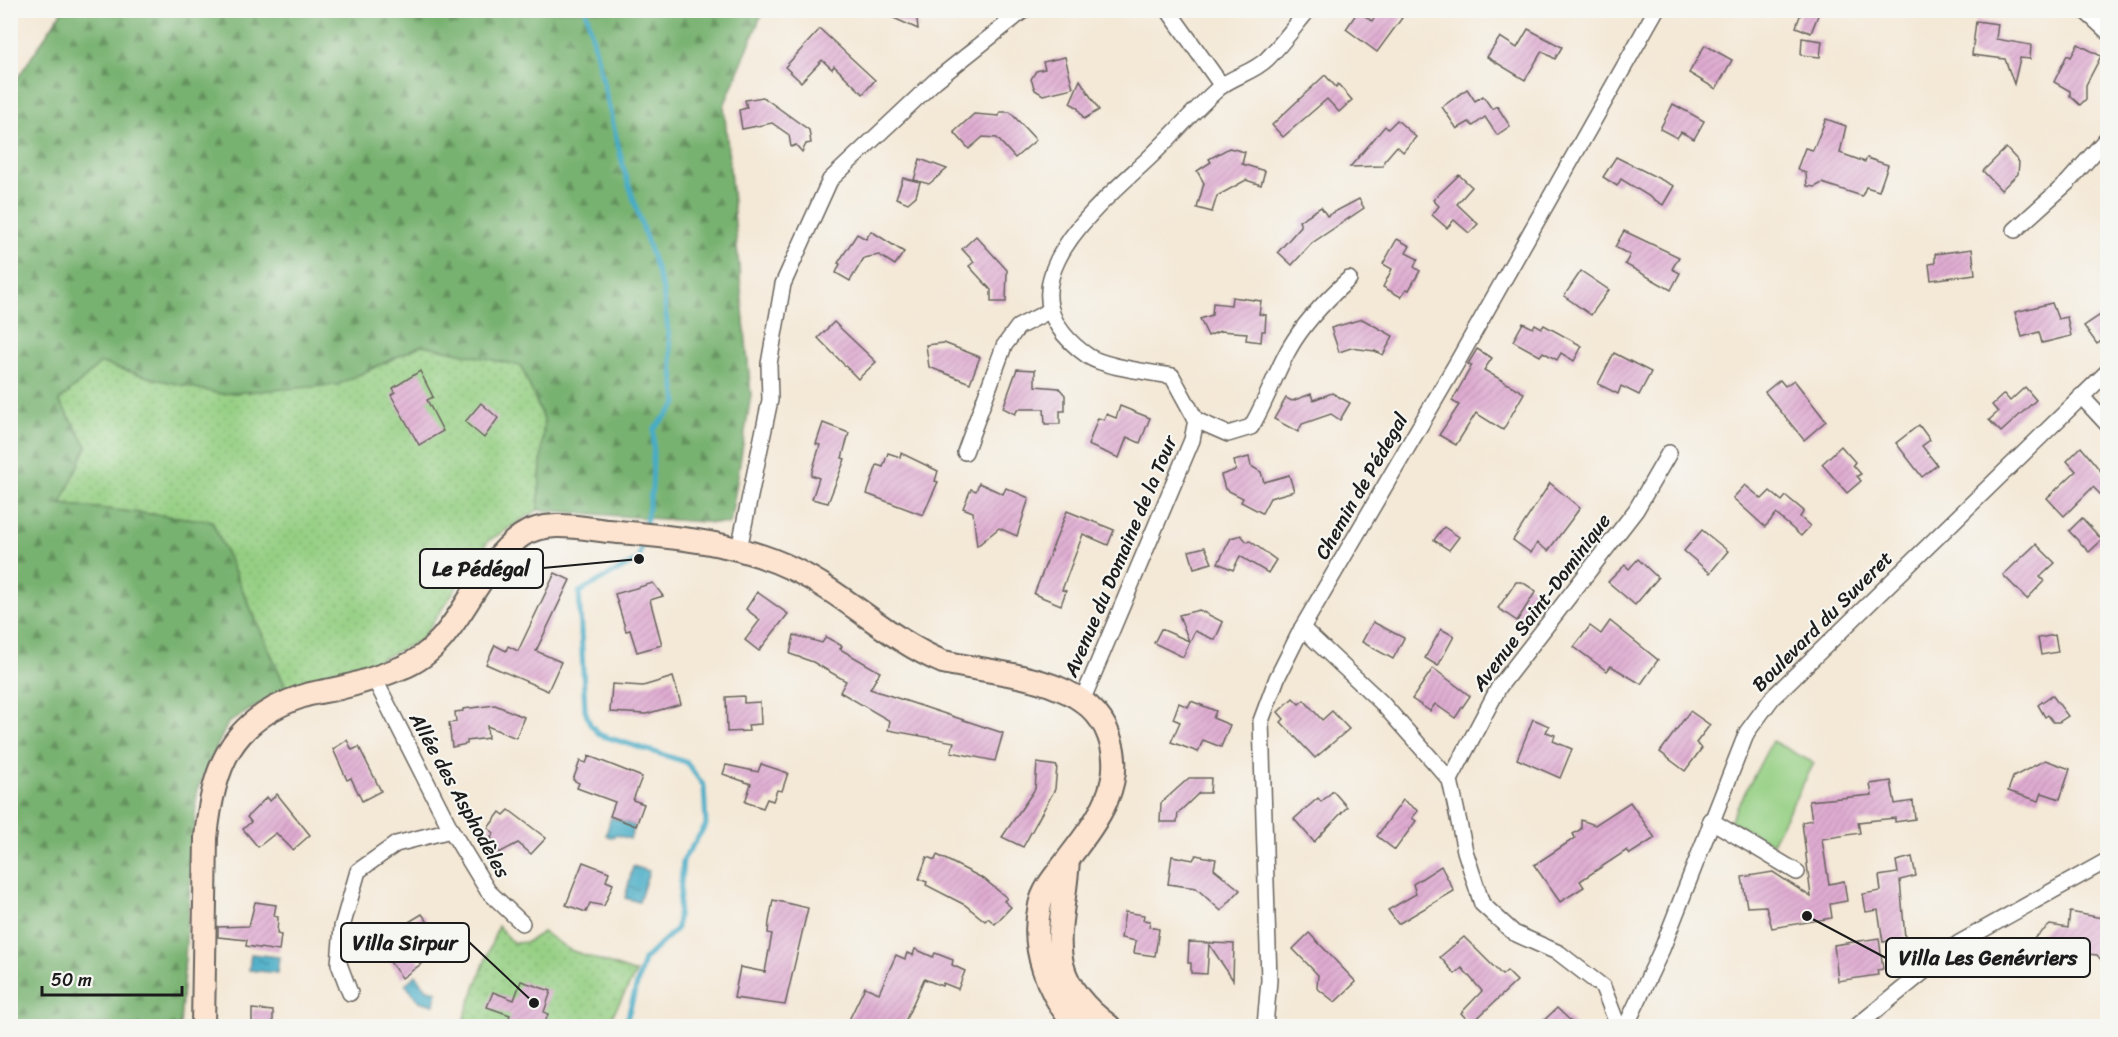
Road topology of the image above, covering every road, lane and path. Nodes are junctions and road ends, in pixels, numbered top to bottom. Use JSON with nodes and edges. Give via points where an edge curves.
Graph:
{"nodes":[{"id":1,"x":1024,"y":10,"type":"edge"},
{"id":2,"x":1168,"y":10,"type":"edge"},
{"id":3,"x":1308,"y":10,"type":"edge"},
{"id":4,"x":1656,"y":10,"type":"edge"},
{"id":5,"x":2084,"y":10,"type":"edge"},
{"id":6,"x":2108,"y":32,"type":"edge"},
{"id":7,"x":1222,"y":86,"type":"junction"},
{"id":8,"x":2108,"y":137,"type":"edge"},
{"id":9,"x":2015,"y":230,"type":"dead end"},
{"id":10,"x":1349,"y":279,"type":"dead end"},
{"id":11,"x":1051,"y":310,"type":"junction"},
{"id":12,"x":2108,"y":371,"type":"edge"},
{"id":13,"x":2081,"y":396,"type":"junction"},
{"id":14,"x":1196,"y":420,"type":"junction"},
{"id":15,"x":2108,"y":425,"type":"edge"},
{"id":16,"x":965,"y":452,"type":"dead end"},
{"id":17,"x":1669,"y":453,"type":"dead end"},
{"id":18,"x":739,"y":549,"type":"junction"},
{"id":19,"x":1302,"y":628,"type":"junction"},
{"id":20,"x":374,"y":678,"type":"junction"},
{"id":21,"x":1082,"y":701,"type":"junction"},
{"id":22,"x":1450,"y":780,"type":"junction"},
{"id":23,"x":1710,"y":820,"type":"junction"},
{"id":24,"x":452,"y":830,"type":"junction"},
{"id":25,"x":2108,"y":860,"type":"edge"},
{"id":26,"x":1797,"y":872,"type":"dead end"},
{"id":27,"x":522,"y":923,"type":"dead end"},
{"id":28,"x":204,"y":973,"type":"junction"},
{"id":29,"x":1055,"y":977,"type":"junction"},
{"id":30,"x":350,"y":993,"type":"dead end"},
{"id":31,"x":196,"y":1026,"type":"edge"},
{"id":32,"x":203,"y":1026,"type":"edge"},
{"id":33,"x":1076,"y":1026,"type":"edge"},
{"id":34,"x":1109,"y":1026,"type":"edge"},
{"id":35,"x":1265,"y":1026,"type":"edge"},
{"id":36,"x":1618,"y":1026,"type":"edge"},
{"id":37,"x":1626,"y":1026,"type":"edge"},
{"id":38,"x":1857,"y":1026,"type":"edge"}],
"edges":[{"from":1,"to":18,"type":"street","via":[[935,81],[830,180],[783,284],[768,364],[770,400]]},
{"from":2,"to":7,"type":"street"},
{"from":3,"to":7,"type":"street","name":"Avenue du Domaine de la Tour","via":[[1266,61]]},
{"from":4,"to":19,"type":"street","name":"Chemin de Pédegal"},
{"from":5,"to":6,"type":"street"},
{"from":7,"to":11,"type":"street","name":"Avenue du Domaine de la Tour","via":[[1096,206],[1069,242],[1048,281]]},
{"from":8,"to":9,"type":"street","via":[[2068,182]]},
{"from":10,"to":14,"type":"street","via":[[1321,306],[1290,348],[1251,427],[1228,434]]},
{"from":11,"to":14,"type":"street","name":"Avenue du Domaine de la Tour","via":[[1063,331],[1089,357],[1172,376]]},
{"from":11,"to":16,"type":"street","via":[[1018,327],[1004,346]]},
{"from":12,"to":13,"type":"street","name":"Boulevard du Suveret"},
{"from":13,"to":15,"type":"street"},
{"from":13,"to":23,"type":"street","name":"Boulevard du Suveret","via":[[1773,697],[1747,732]]},
{"from":14,"to":21,"type":"street","name":"Avenue du Domaine de la Tour","via":[[1192,440]]},
{"from":17,"to":22,"type":"street","name":"Avenue Saint-Dominique","via":[[1636,510],[1499,687]]},
{"from":18,"to":20,"type":"street","via":[[564,526],[523,534],[492,562],[447,632],[423,656]]},
{"from":18,"to":21,"type":"street","via":[[793,569],[925,655],[1058,687]]},
{"from":19,"to":22,"type":"street","via":[[1381,702]]},
{"from":19,"to":35,"type":"street","name":"Chemin de Pédegal","via":[[1261,721],[1269,980]]},
{"from":20,"to":24,"type":"street","name":"Allée des Asphodèles"},
{"from":20,"to":28,"type":"street","via":[[279,706],[244,731],[222,761],[209,808],[206,838]]},
{"from":21,"to":29,"type":"street","via":[[1099,715],[1108,732],[1115,766],[1102,813],[1053,878],[1040,903],[1036,934]]},
{"from":22,"to":36,"type":"street","via":[[1465,851],[1482,904],[1514,933],[1559,953],[1603,987]]},
{"from":23,"to":26,"type":"street"},
{"from":23,"to":37,"type":"street","name":"Boulevard du Suveret","via":[[1662,949]]},
{"from":24,"to":27,"type":"street","name":"Allée des Asphodèles","via":[[488,891]]},
{"from":24,"to":30,"type":"street","via":[[396,844],[358,871],[342,927],[339,964]]},
{"from":25,"to":38,"type":"street","via":[[1959,943]]},
{"from":28,"to":31,"type":"street"},
{"from":28,"to":32,"type":"street"},
{"from":29,"to":33,"type":"street","via":[[1064,1014]]},
{"from":29,"to":34,"type":"street"}]}
